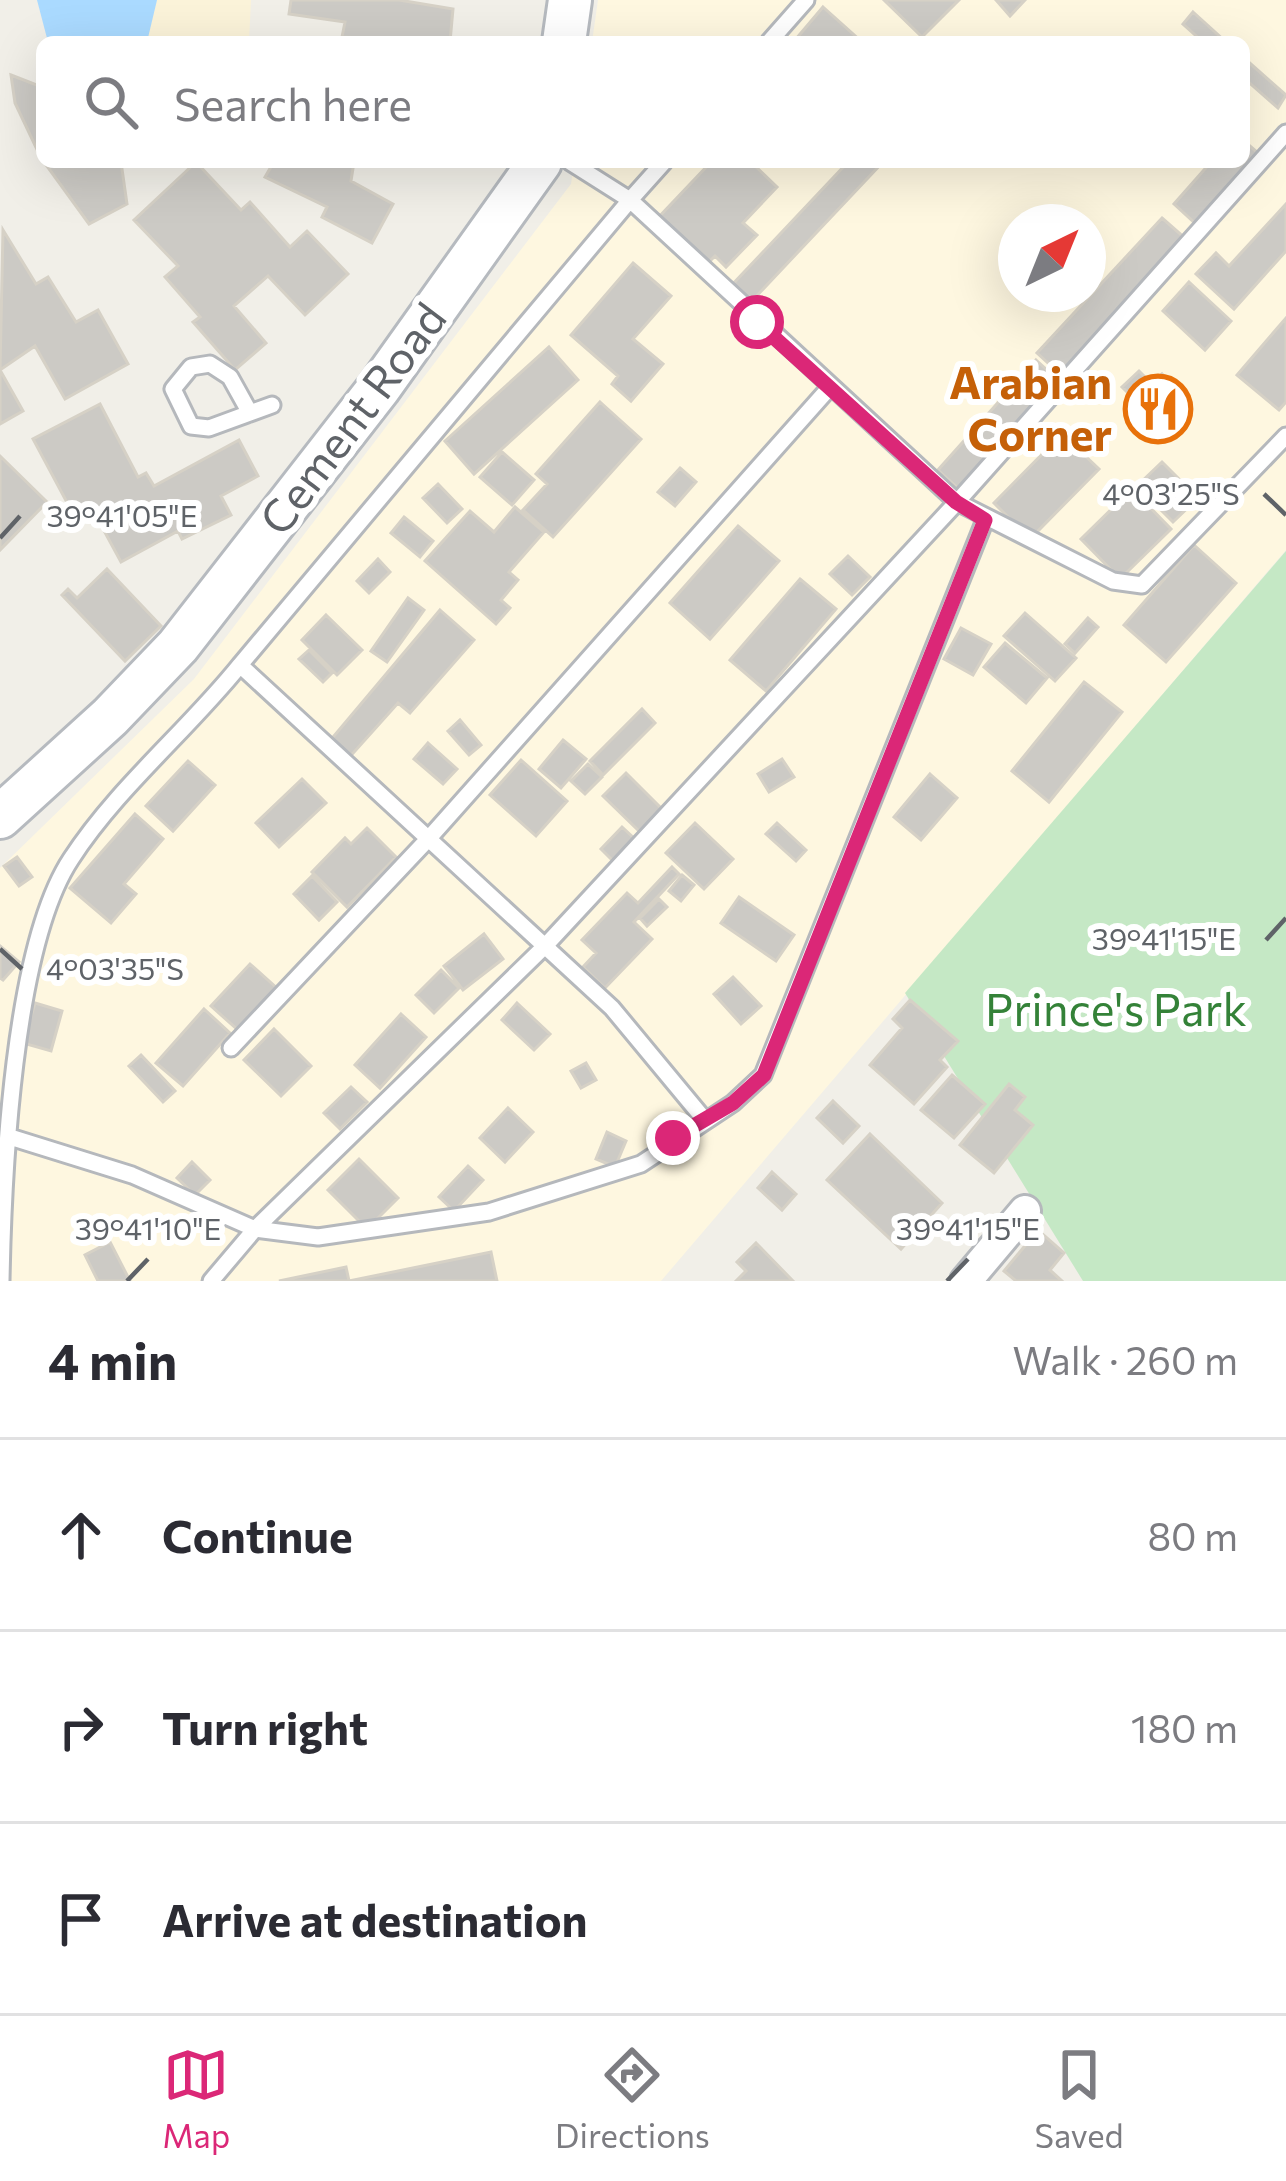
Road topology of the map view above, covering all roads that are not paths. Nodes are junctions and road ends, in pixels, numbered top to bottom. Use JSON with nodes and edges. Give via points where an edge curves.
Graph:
{"nodes":[{"id":1,"x":570,"y":0,"type":"edge"},
{"id":2,"x":806,"y":0,"type":"edge"},
{"id":3,"x":565,"y":36,"type":"edge"},
{"id":4,"x":774,"y":36,"type":"edge"},
{"id":5,"x":1283,"y":144,"type":"edge"},
{"id":6,"x":536,"y":168,"type":"edge"},
{"id":7,"x":579,"y":168,"type":"edge"},
{"id":8,"x":659,"y":168,"type":"edge"},
{"id":9,"x":630,"y":200,"type":"junction"},
{"id":10,"x":832,"y":386,"type":"junction"},
{"id":11,"x":272,"y":405,"type":"dead end"},
{"id":12,"x":250,"y":413,"type":"junction"},
{"id":13,"x":1286,"y":436,"type":"edge"},
{"id":14,"x":956,"y":502,"type":"junction"},
{"id":15,"x":985,"y":520,"type":"junction"},
{"id":16,"x":240,"y":665,"type":"junction"},
{"id":17,"x":0,"y":818,"type":"edge"},
{"id":18,"x":430,"y":837,"type":"junction"},
{"id":19,"x":546,"y":945,"type":"junction"},
{"id":20,"x":231,"y":1048,"type":"dead end"},
{"id":21,"x":704,"y":1119,"type":"junction"},
{"id":22,"x":10,"y":1137,"type":"junction"},
{"id":23,"x":1025,"y":1211,"type":"dead end"},
{"id":24,"x":255,"y":1229,"type":"junction"},
{"id":25,"x":1,"y":1281,"type":"edge"},
{"id":26,"x":211,"y":1281,"type":"edge"},
{"id":27,"x":966,"y":1281,"type":"edge"}],
"edges":[{"from":1,"to":3,"type":"main road"},
{"from":2,"to":4,"type":"lane"},
{"from":5,"to":14,"type":"lane"},
{"from":6,"to":17,"type":"main road","name":"Cement Road","via":[[379,388],[178,646]]},
{"from":7,"to":9,"type":"lane"},
{"from":8,"to":9,"type":"lane"},
{"from":9,"to":10,"type":"lane"},
{"from":9,"to":16,"type":"lane"},
{"from":10,"to":14,"type":"lane"},
{"from":10,"to":18,"type":"lane"},
{"from":11,"to":12,"type":"lane"},
{"from":12,"to":12,"type":"lane","via":[[191,426],[173,389],[191,367],[210,364],[230,376]]},
{"from":13,"to":15,"type":"lane","via":[[1142,585],[1113,581]]},
{"from":14,"to":15,"type":"lane"},
{"from":14,"to":19,"type":"lane"},
{"from":15,"to":21,"type":"lane","via":[[764,1075]]},
{"from":16,"to":18,"type":"lane"},
{"from":16,"to":22,"type":"lane","via":[[68,863],[24,994]]},
{"from":18,"to":19,"type":"lane"},
{"from":18,"to":20,"type":"lane"},
{"from":19,"to":21,"type":"lane","via":[[612,1008]]},
{"from":19,"to":24,"type":"lane"},
{"from":21,"to":24,"type":"lane","via":[[641,1164],[489,1212],[318,1237]]},
{"from":22,"to":24,"type":"lane","via":[[132,1175]]},
{"from":22,"to":25,"type":"lane"},
{"from":23,"to":27,"type":"street"},
{"from":24,"to":26,"type":"lane"}]}
